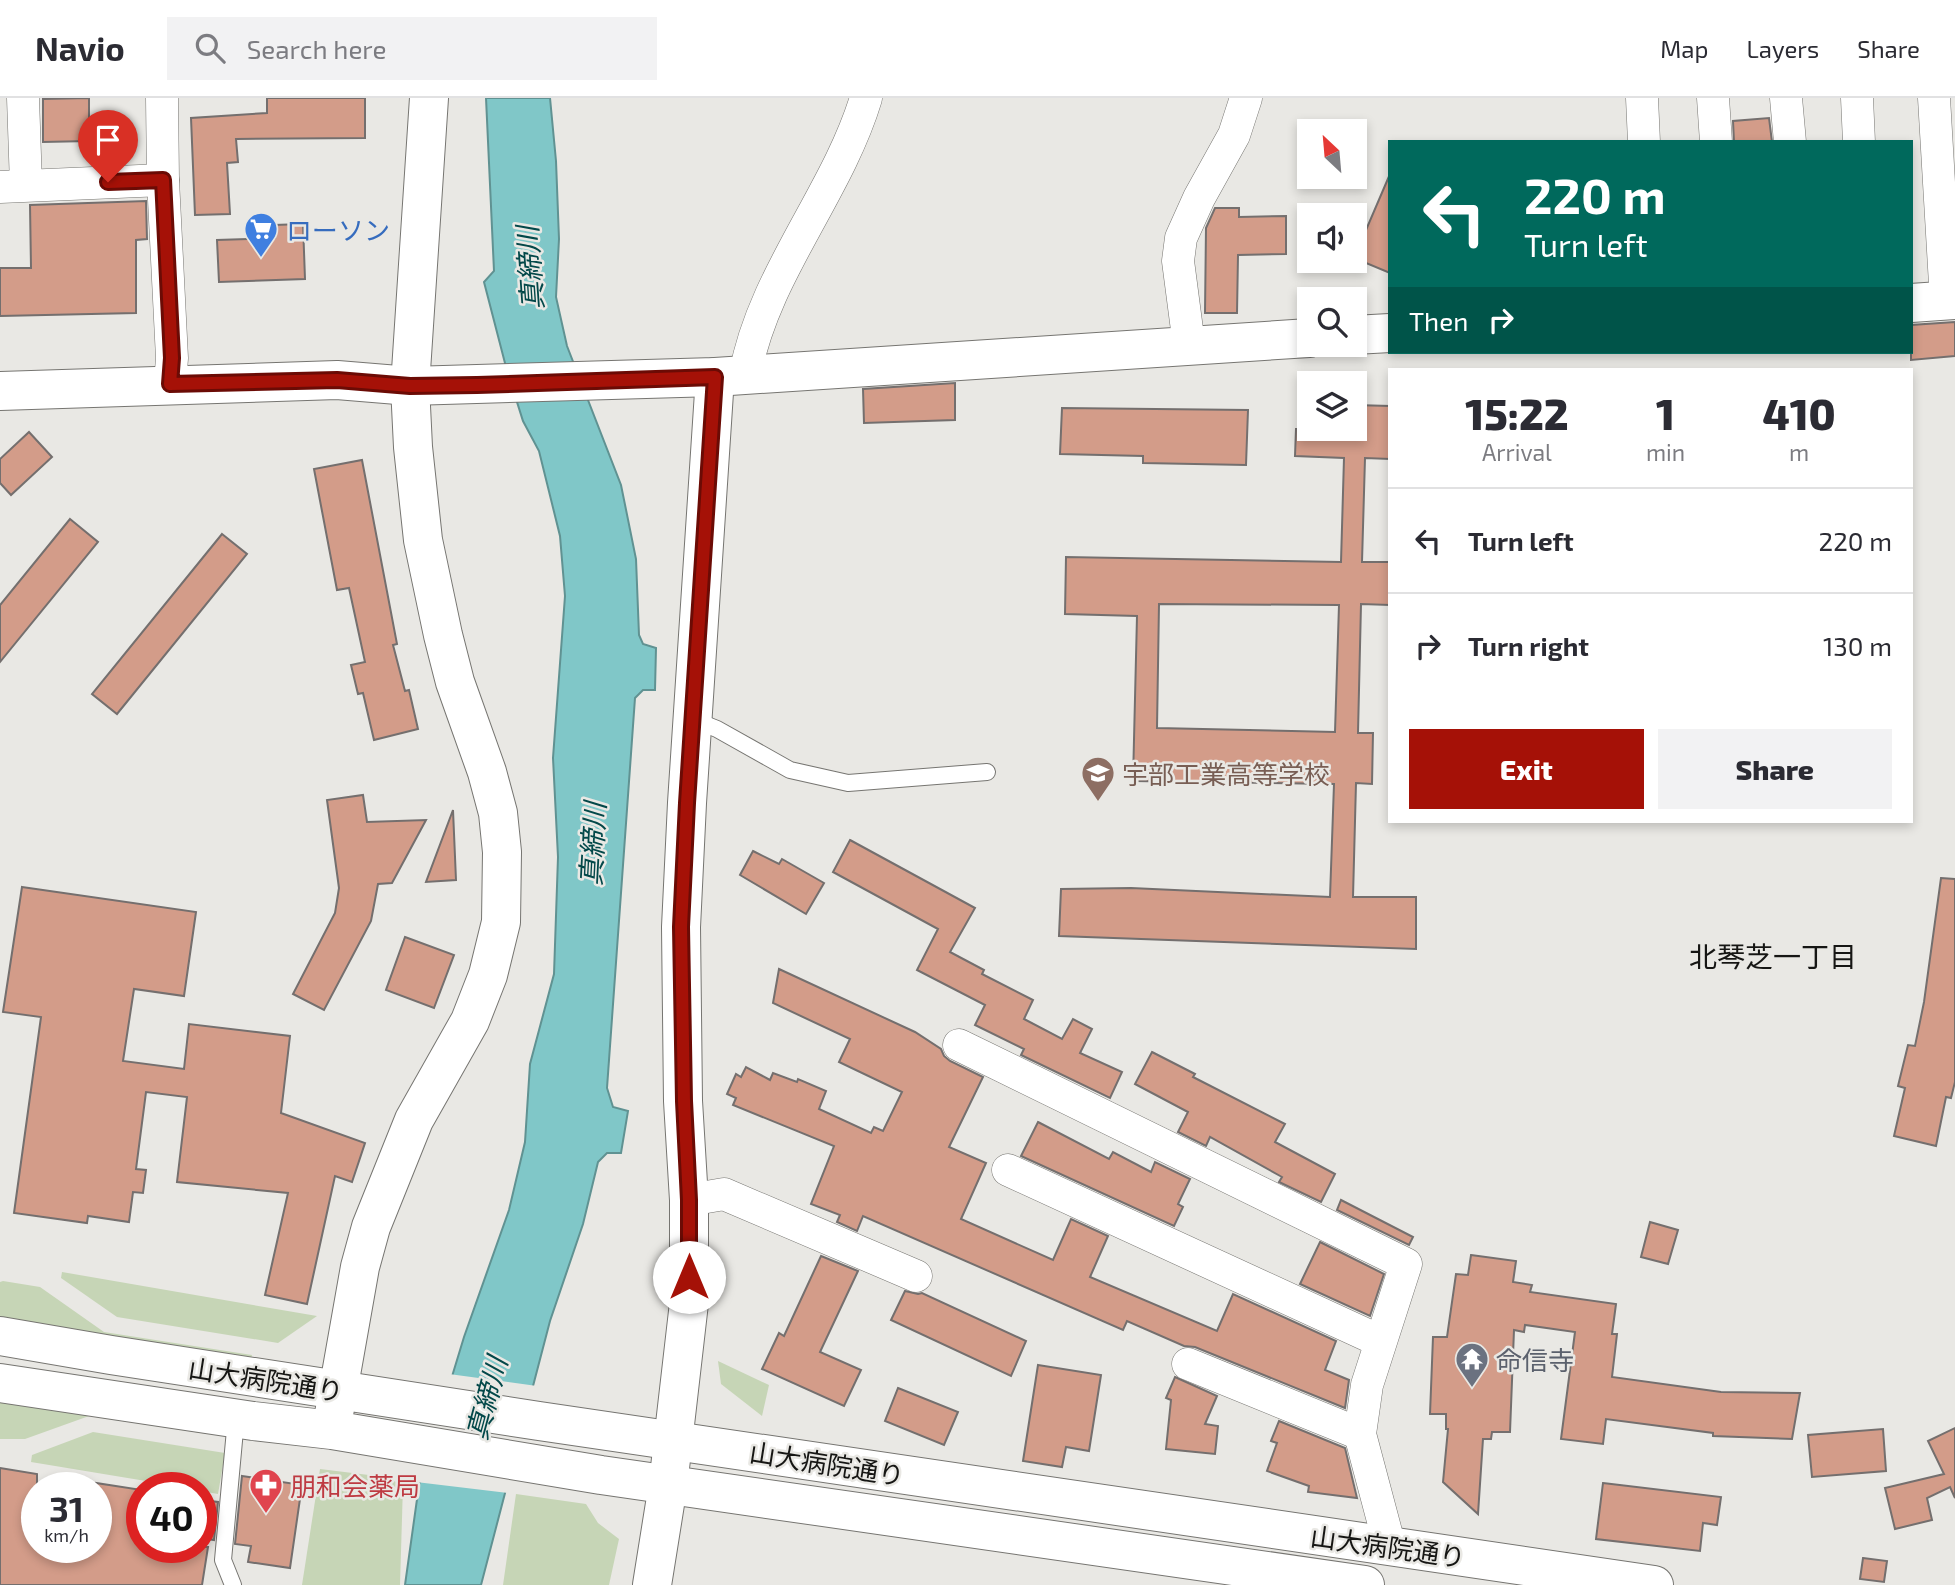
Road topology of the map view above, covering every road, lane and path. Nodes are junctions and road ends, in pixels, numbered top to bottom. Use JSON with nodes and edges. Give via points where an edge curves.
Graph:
{"nodes":[{"id":1,"x":23,"y":98,"type":"edge"},
{"id":2,"x":163,"y":98,"type":"edge"},
{"id":3,"x":429,"y":98,"type":"edge"},
{"id":4,"x":866,"y":98,"type":"edge"},
{"id":5,"x":1246,"y":98,"type":"edge"},
{"id":6,"x":1642,"y":98,"type":"edge"},
{"id":7,"x":1713,"y":98,"type":"edge"},
{"id":8,"x":1786,"y":98,"type":"edge"},
{"id":9,"x":1857,"y":98,"type":"edge"},
{"id":10,"x":1934,"y":98,"type":"edge"},
{"id":11,"x":1644,"y":140,"type":"edge"},
{"id":12,"x":1716,"y":140,"type":"edge"},
{"id":13,"x":1790,"y":140,"type":"edge"},
{"id":14,"x":1859,"y":140,"type":"edge"},
{"id":15,"x":163,"y":180,"type":"junction"},
{"id":16,"x":13,"y":186,"type":"edge"},
{"id":17,"x":1937,"y":301,"type":"edge"},
{"id":18,"x":1388,"y":333,"type":"edge"},
{"id":19,"x":1367,"y":334,"type":"edge"},
{"id":20,"x":1297,"y":339,"type":"edge"},
{"id":21,"x":1189,"y":345,"type":"junction"},
{"id":22,"x":730,"y":376,"type":"junction"},
{"id":23,"x":170,"y":384,"type":"junction"},
{"id":24,"x":410,"y":386,"type":"junction"},
{"id":25,"x":0,"y":391,"type":"edge"},
{"id":26,"x":692,"y":719,"type":"junction"},
{"id":27,"x":988,"y":772,"type":"dead end"},
{"id":28,"x":959,"y":1045,"type":"dead end"},
{"id":29,"x":1008,"y":1170,"type":"dead end"},
{"id":30,"x":689,"y":1200,"type":"junction"},
{"id":31,"x":916,"y":1276,"type":"dead end"},
{"id":32,"x":0,"y":1336,"type":"edge"},
{"id":33,"x":1380,"y":1341,"type":"junction"},
{"id":34,"x":1188,"y":1364,"type":"dead end"},
{"id":35,"x":0,"y":1383,"type":"edge"},
{"id":36,"x":338,"y":1390,"type":"junction"},
{"id":37,"x":236,"y":1419,"type":"junction"},
{"id":38,"x":332,"y":1430,"type":"junction"},
{"id":39,"x":1360,"y":1434,"type":"junction"},
{"id":40,"x":674,"y":1440,"type":"junction"},
{"id":41,"x":668,"y":1485,"type":"junction"},
{"id":42,"x":1390,"y":1547,"type":"junction"},
{"id":43,"x":233,"y":1585,"type":"edge"},
{"id":44,"x":652,"y":1585,"type":"edge"},
{"id":45,"x":1365,"y":1585,"type":"edge"},
{"id":46,"x":1654,"y":1585,"type":"edge"}],
"edges":[{"from":1,"to":16,"type":"street"},
{"from":2,"to":15,"type":"street"},
{"from":3,"to":24,"type":"street"},
{"from":4,"to":22,"type":"street","via":[[848,146]]},
{"from":5,"to":21,"type":"street","via":[[1234,135],[1181,238],[1178,261]]},
{"from":6,"to":11,"type":"street"},
{"from":7,"to":12,"type":"street"},
{"from":8,"to":13,"type":"street"},
{"from":9,"to":14,"type":"street"},
{"from":10,"to":17,"type":"street"},
{"from":15,"to":16,"type":"street"},
{"from":15,"to":23,"type":"street"},
{"from":18,"to":19,"type":"street"},
{"from":20,"to":21,"type":"street"},
{"from":21,"to":22,"type":"street"},
{"from":22,"to":24,"type":"street"},
{"from":22,"to":26,"type":"street"},
{"from":23,"to":24,"type":"street","via":[[337,380]]},
{"from":23,"to":25,"type":"street"},
{"from":24,"to":36,"type":"street","via":[[423,540],[434,594],[455,682],[498,813],[501,922],[470,1021],[414,1120],[371,1227]]},
{"from":26,"to":27,"type":"lane","via":[[790,770],[848,783]]},
{"from":26,"to":30,"type":"street","via":[[681,927]]},
{"from":28,"to":33,"type":"street","via":[[1406,1264]]},
{"from":29,"to":33,"type":"street"},
{"from":30,"to":31,"type":"street","via":[[724,1194]]},
{"from":30,"to":40,"type":"street","via":[[689,1303]]},
{"from":32,"to":36,"type":"street","name":"山大病院通り"},
{"from":33,"to":39,"type":"street"},
{"from":34,"to":39,"type":"street"},
{"from":35,"to":37,"type":"street","name":"山大病院通り"},
{"from":36,"to":38,"type":"street"},
{"from":36,"to":40,"type":"street","name":"山大病院通り"},
{"from":37,"to":38,"type":"street","name":"山大病院通り"},
{"from":37,"to":43,"type":"lane","via":[[223,1560]]},
{"from":38,"to":41,"type":"street","name":"山大病院通り"},
{"from":39,"to":42,"type":"street"},
{"from":40,"to":41,"type":"street"},
{"from":40,"to":42,"type":"street","name":"山大病院通り"},
{"from":41,"to":44,"type":"street"},
{"from":41,"to":45,"type":"street","name":"山大病院通り"},
{"from":42,"to":46,"type":"street","name":"山大病院通り"}]}
